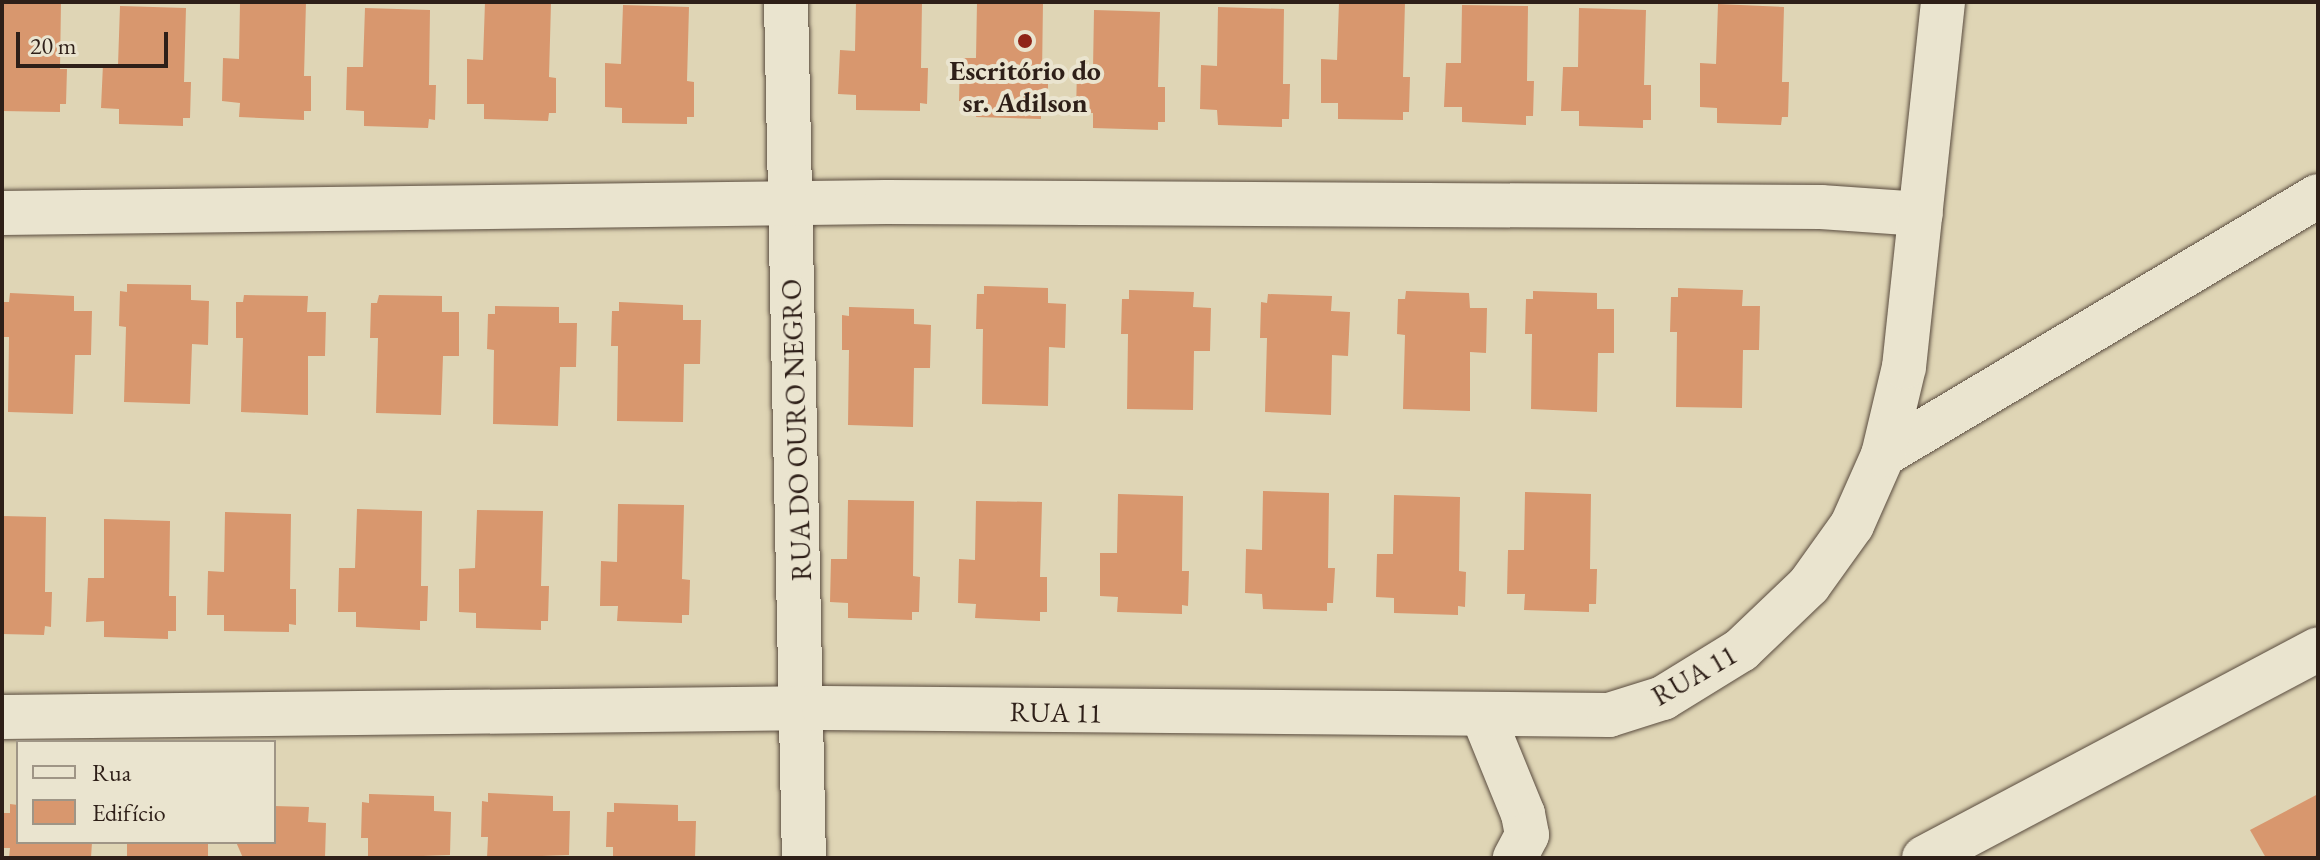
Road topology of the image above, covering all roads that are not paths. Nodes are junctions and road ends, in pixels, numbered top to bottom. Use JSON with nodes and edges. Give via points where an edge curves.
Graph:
{"nodes":[{"id":1,"x":786,"y":2,"type":"edge"},
{"id":2,"x":1943,"y":2,"type":"edge"},
{"id":3,"x":2318,"y":196,"type":"edge"},
{"id":4,"x":789,"y":202,"type":"junction"},
{"id":5,"x":2,"y":213,"type":"edge"},
{"id":6,"x":1921,"y":214,"type":"junction"},
{"id":7,"x":1883,"y":455,"type":"junction"},
{"id":8,"x":2318,"y":649,"type":"edge"},
{"id":9,"x":804,"y":711,"type":"junction"},
{"id":10,"x":1483,"y":716,"type":"junction"},
{"id":11,"x":2,"y":717,"type":"edge"},
{"id":12,"x":804,"y":858,"type":"edge"},
{"id":13,"x":1515,"y":858,"type":"edge"},
{"id":14,"x":1924,"y":858,"type":"edge"}],
"edges":[{"from":1,"to":4,"type":"street","name":"RUA DO OURO NEGRO"},
{"from":2,"to":6,"type":"street","name":"RUA 11"},
{"from":3,"to":7,"type":"street"},
{"from":4,"to":5,"type":"street"},
{"from":4,"to":6,"type":"street","via":[[1805,207]]},
{"from":4,"to":9,"type":"street","name":"RUA DO OURO NEGRO"},
{"from":6,"to":7,"type":"street","name":"RUA 11","via":[[1904,367]]},
{"from":7,"to":10,"type":"street","name":"RUA 11","via":[[1852,525],[1809,585],[1741,650],[1663,698],[1609,715]]},
{"from":8,"to":14,"type":"street"},
{"from":9,"to":10,"type":"street","name":"RUA 11"},
{"from":9,"to":11,"type":"street","name":"RUA 11"},
{"from":9,"to":12,"type":"street","name":"RUA DO OURO NEGRO"},
{"from":10,"to":13,"type":"street","via":[[1523,814],[1527,835]]}]}
